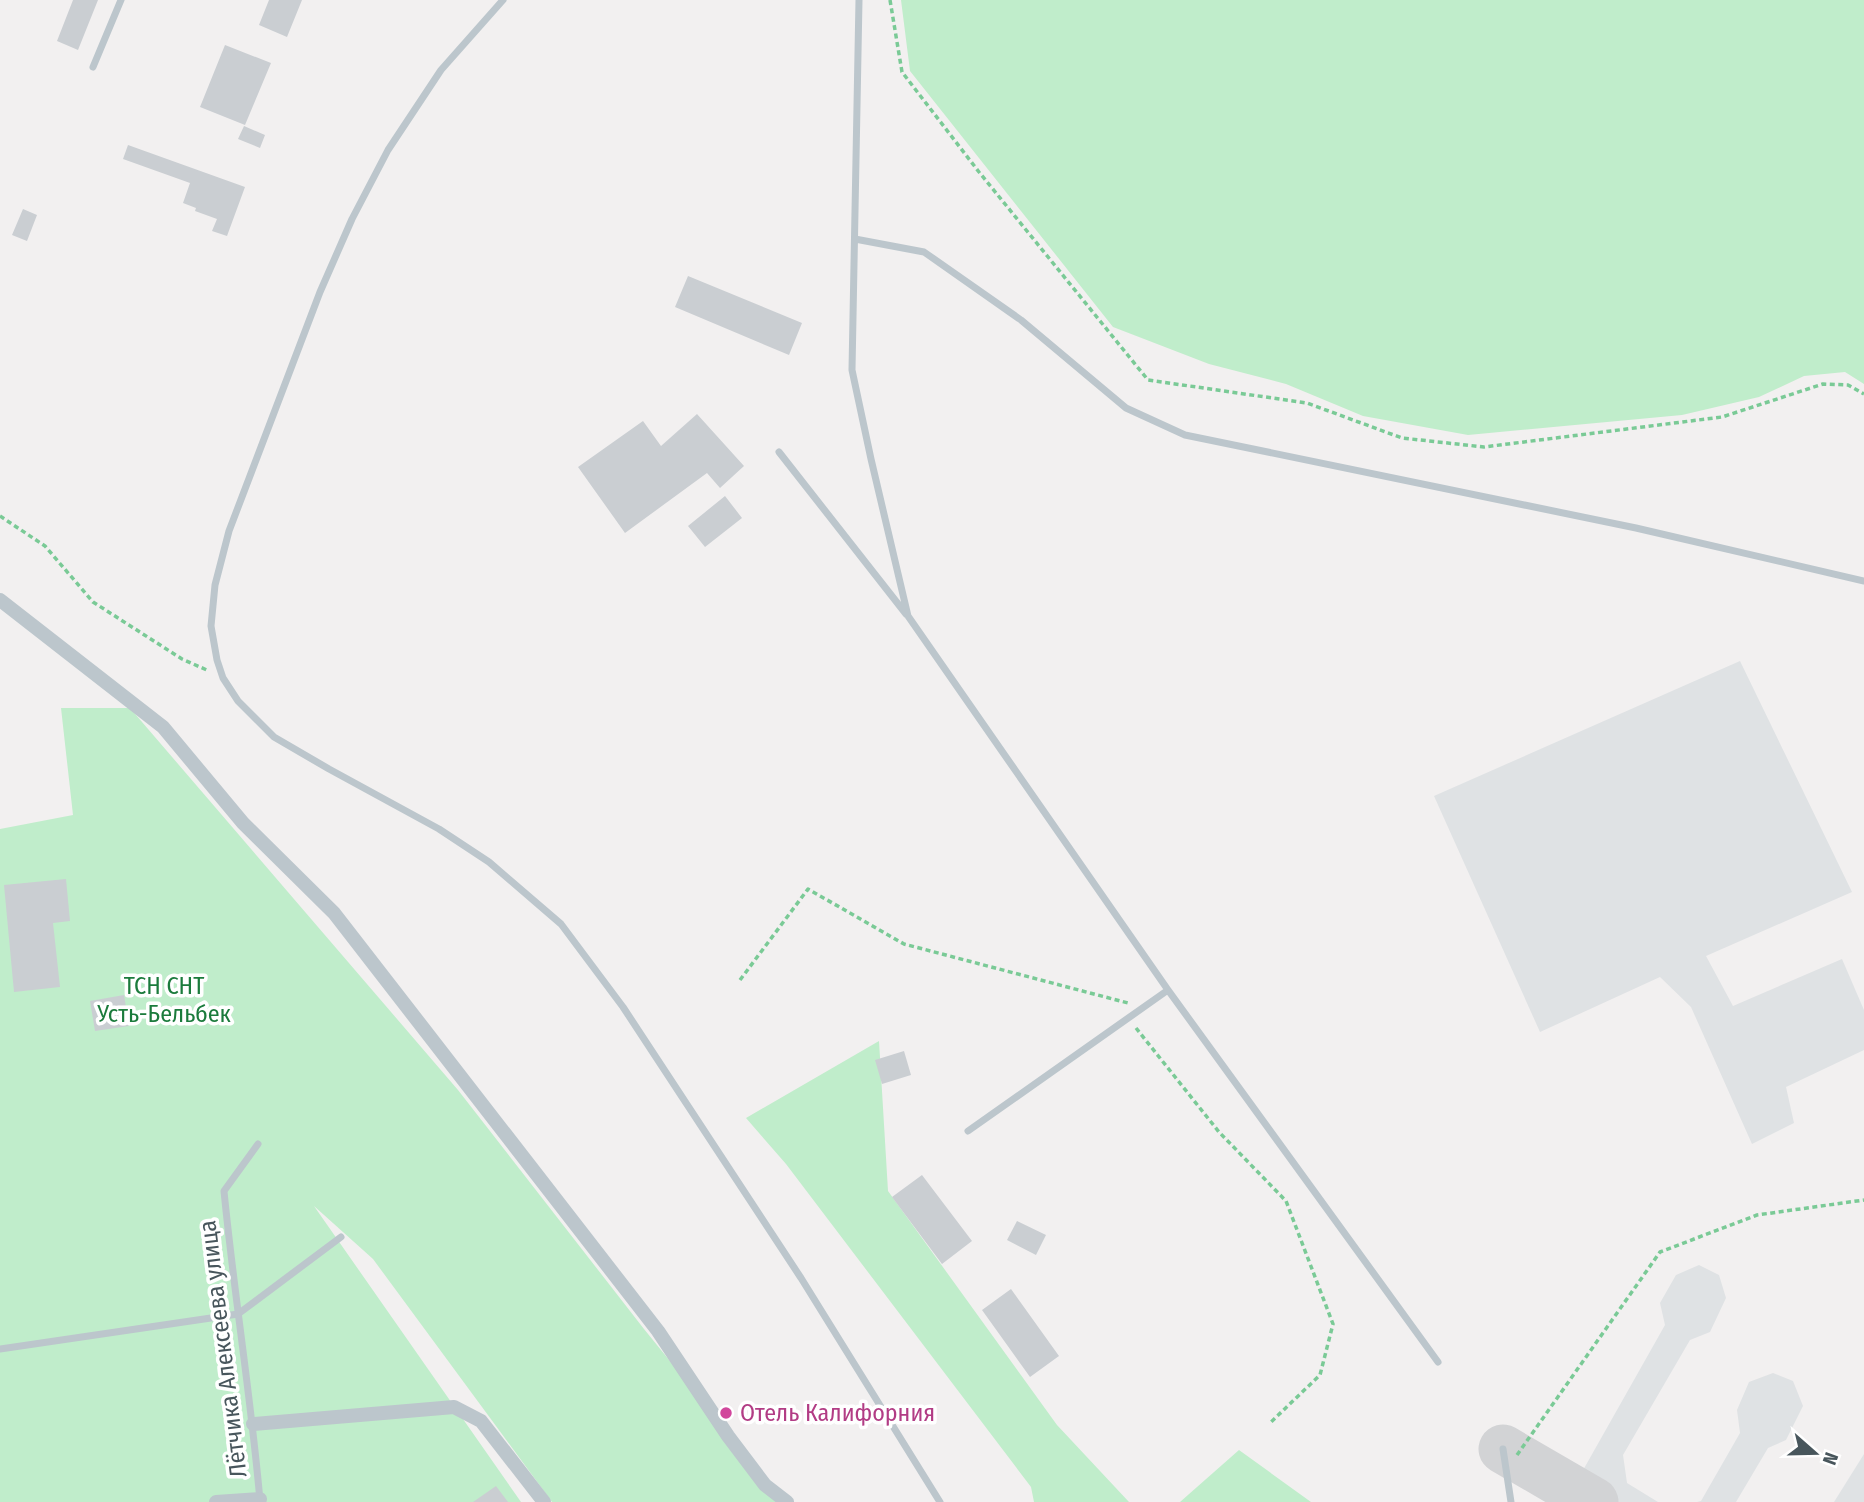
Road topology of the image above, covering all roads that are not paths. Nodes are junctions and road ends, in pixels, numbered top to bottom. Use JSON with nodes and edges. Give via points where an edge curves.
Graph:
{"nodes":[{"id":1,"x":121,"y":0,"type":"edge"},
{"id":2,"x":503,"y":0,"type":"edge"},
{"id":3,"x":859,"y":0,"type":"edge"},
{"id":4,"x":93,"y":67,"type":"dead end"},
{"id":5,"x":855,"y":239,"type":"junction"},
{"id":6,"x":779,"y":452,"type":"dead end"},
{"id":7,"x":1864,"y":581,"type":"edge"},
{"id":8,"x":0,"y":600,"type":"edge"},
{"id":9,"x":908,"y":616,"type":"junction"},
{"id":10,"x":1168,"y":990,"type":"junction"},
{"id":11,"x":968,"y":1130,"type":"dead end"},
{"id":12,"x":258,"y":1144,"type":"dead end"},
{"id":13,"x":341,"y":1237,"type":"dead end"},
{"id":14,"x":238,"y":1314,"type":"junction"},
{"id":15,"x":0,"y":1349,"type":"edge"},
{"id":16,"x":1438,"y":1362,"type":"dead end"},
{"id":17,"x":253,"y":1423,"type":"junction"},
{"id":18,"x":1503,"y":1450,"type":"dead end"},
{"id":19,"x":259,"y":1501,"type":"edge"},
{"id":20,"x":216,"y":1502,"type":"edge"},
{"id":21,"x":544,"y":1502,"type":"edge"},
{"id":22,"x":787,"y":1502,"type":"edge"},
{"id":23,"x":940,"y":1502,"type":"edge"},
{"id":24,"x":1511,"y":1502,"type":"edge"}],
"edges":[{"from":1,"to":4,"type":"lane"},
{"from":2,"to":23,"type":"lane","via":[[441,70],[388,150],[320,292],[229,531],[215,585],[211,626],[217,660],[238,701],[274,737],[439,829],[489,862],[561,924],[623,1007],[786,1255]]},
{"from":3,"to":5,"type":"lane"},
{"from":5,"to":7,"type":"lane","via":[[924,252],[1021,320],[1126,408],[1185,435]]},
{"from":5,"to":9,"type":"lane","via":[[852,370]]},
{"from":6,"to":9,"type":"lane"},
{"from":8,"to":22,"type":"street","via":[[163,727],[243,823],[334,913],[658,1331],[765,1485]]},
{"from":9,"to":10,"type":"lane"},
{"from":10,"to":11,"type":"lane"},
{"from":10,"to":16,"type":"lane"},
{"from":12,"to":14,"type":"lane","name":"Лётчика Алексеева улица","via":[[224,1191]]},
{"from":13,"to":14,"type":"lane"},
{"from":14,"to":15,"type":"lane"},
{"from":14,"to":17,"type":"lane","name":"Лётчика Алексеева улица"},
{"from":17,"to":19,"type":"lane","name":"Лётчика Алексеева улица"},
{"from":17,"to":21,"type":"street","via":[[454,1407],[481,1421]]},
{"from":18,"to":24,"type":"lane"},
{"from":19,"to":20,"type":"street"}]}
